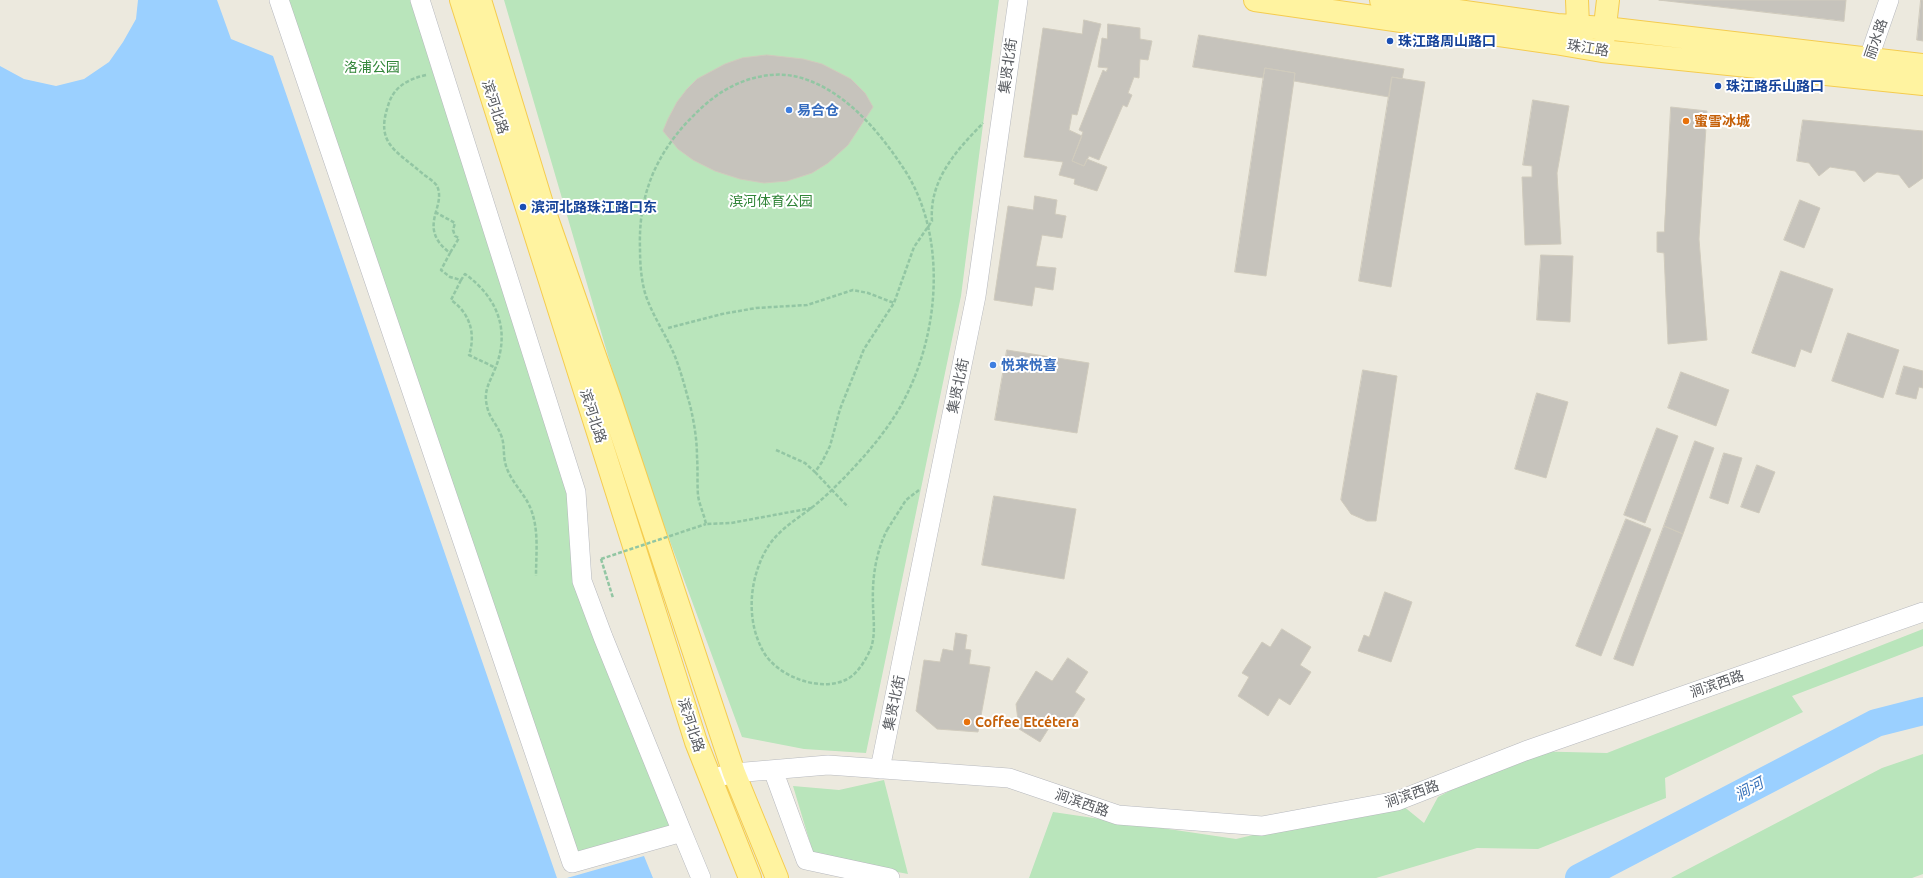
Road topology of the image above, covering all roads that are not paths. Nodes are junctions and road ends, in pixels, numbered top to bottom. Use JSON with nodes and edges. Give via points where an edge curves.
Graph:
{"nodes":[{"id":1,"x":279,"y":0,"type":"edge"},
{"id":2,"x":420,"y":0,"type":"edge"},
{"id":3,"x":461,"y":0,"type":"edge"},
{"id":4,"x":480,"y":0,"type":"edge"},
{"id":5,"x":1018,"y":0,"type":"edge"},
{"id":6,"x":1255,"y":0,"type":"edge"},
{"id":7,"x":1381,"y":0,"type":"edge"},
{"id":8,"x":1577,"y":0,"type":"edge"},
{"id":9,"x":1608,"y":0,"type":"edge"},
{"id":10,"x":1889,"y":0,"type":"edge"},
{"id":11,"x":1578,"y":25,"type":"junction"},
{"id":12,"x":1605,"y":28,"type":"junction"},
{"id":13,"x":1576,"y":47,"type":"junction"},
{"id":14,"x":1602,"y":51,"type":"junction"},
{"id":15,"x":1923,"y":65,"type":"edge"},
{"id":16,"x":1865,"y":68,"type":"junction"},
{"id":17,"x":1923,"y":84,"type":"edge"},
{"id":18,"x":1923,"y":612,"type":"edge"},
{"id":19,"x":880,"y":769,"type":"junction"},
{"id":20,"x":773,"y":770,"type":"junction"},
{"id":21,"x":734,"y":774,"type":"junction"},
{"id":22,"x":710,"y":779,"type":"junction"},
{"id":23,"x":682,"y":832,"type":"junction"},
{"id":24,"x":701,"y":878,"type":"edge"},
{"id":25,"x":750,"y":878,"type":"edge"},
{"id":26,"x":777,"y":878,"type":"edge"},
{"id":27,"x":890,"y":878,"type":"edge"}],
"edges":[{"from":1,"to":23,"type":"street","via":[[572,863]]},
{"from":2,"to":23,"type":"street","via":[[576,492],[582,581]]},
{"from":3,"to":22,"type":"main road","name":"滨河北路","via":[[696,742]]},
{"from":4,"to":21,"type":"main road","name":"滨河北路","via":[[543,207],[610,399]]},
{"from":5,"to":19,"type":"street","name":"集贤北街","via":[[976,296]]},
{"from":6,"to":13,"type":"main road","name":"珠江路"},
{"from":7,"to":11,"type":"main road","name":"珠江路","via":[[1557,25]]},
{"from":8,"to":11,"type":"main road"},
{"from":9,"to":12,"type":"main road"},
{"from":10,"to":16,"type":"street","name":"丽水路"},
{"from":11,"to":12,"type":"main road","name":"珠江路"},
{"from":11,"to":13,"type":"main road"},
{"from":12,"to":14,"type":"main road"},
{"from":12,"to":16,"type":"main road","name":"珠江路"},
{"from":13,"to":14,"type":"main road","name":"珠江路"},
{"from":14,"to":16,"type":"main road","name":"珠江路"},
{"from":15,"to":16,"type":"main road","name":"珠江路"},
{"from":16,"to":17,"type":"main road","name":"珠江路"},
{"from":18,"to":19,"type":"street","name":"涧滨西路","via":[[1525,751],[1398,802],[1262,826],[1118,815],[1009,778]]},
{"from":19,"to":20,"type":"street","name":"涧滨西路","via":[[828,765]]},
{"from":20,"to":21,"type":"street","name":"涧滨西路"},
{"from":20,"to":27,"type":"street","via":[[806,860]]},
{"from":21,"to":22,"type":"street","name":"涧滨西路"},
{"from":21,"to":26,"type":"main road","name":"滨河北路"},
{"from":22,"to":25,"type":"main road","name":"滨河北路"},
{"from":23,"to":24,"type":"street"}]}
